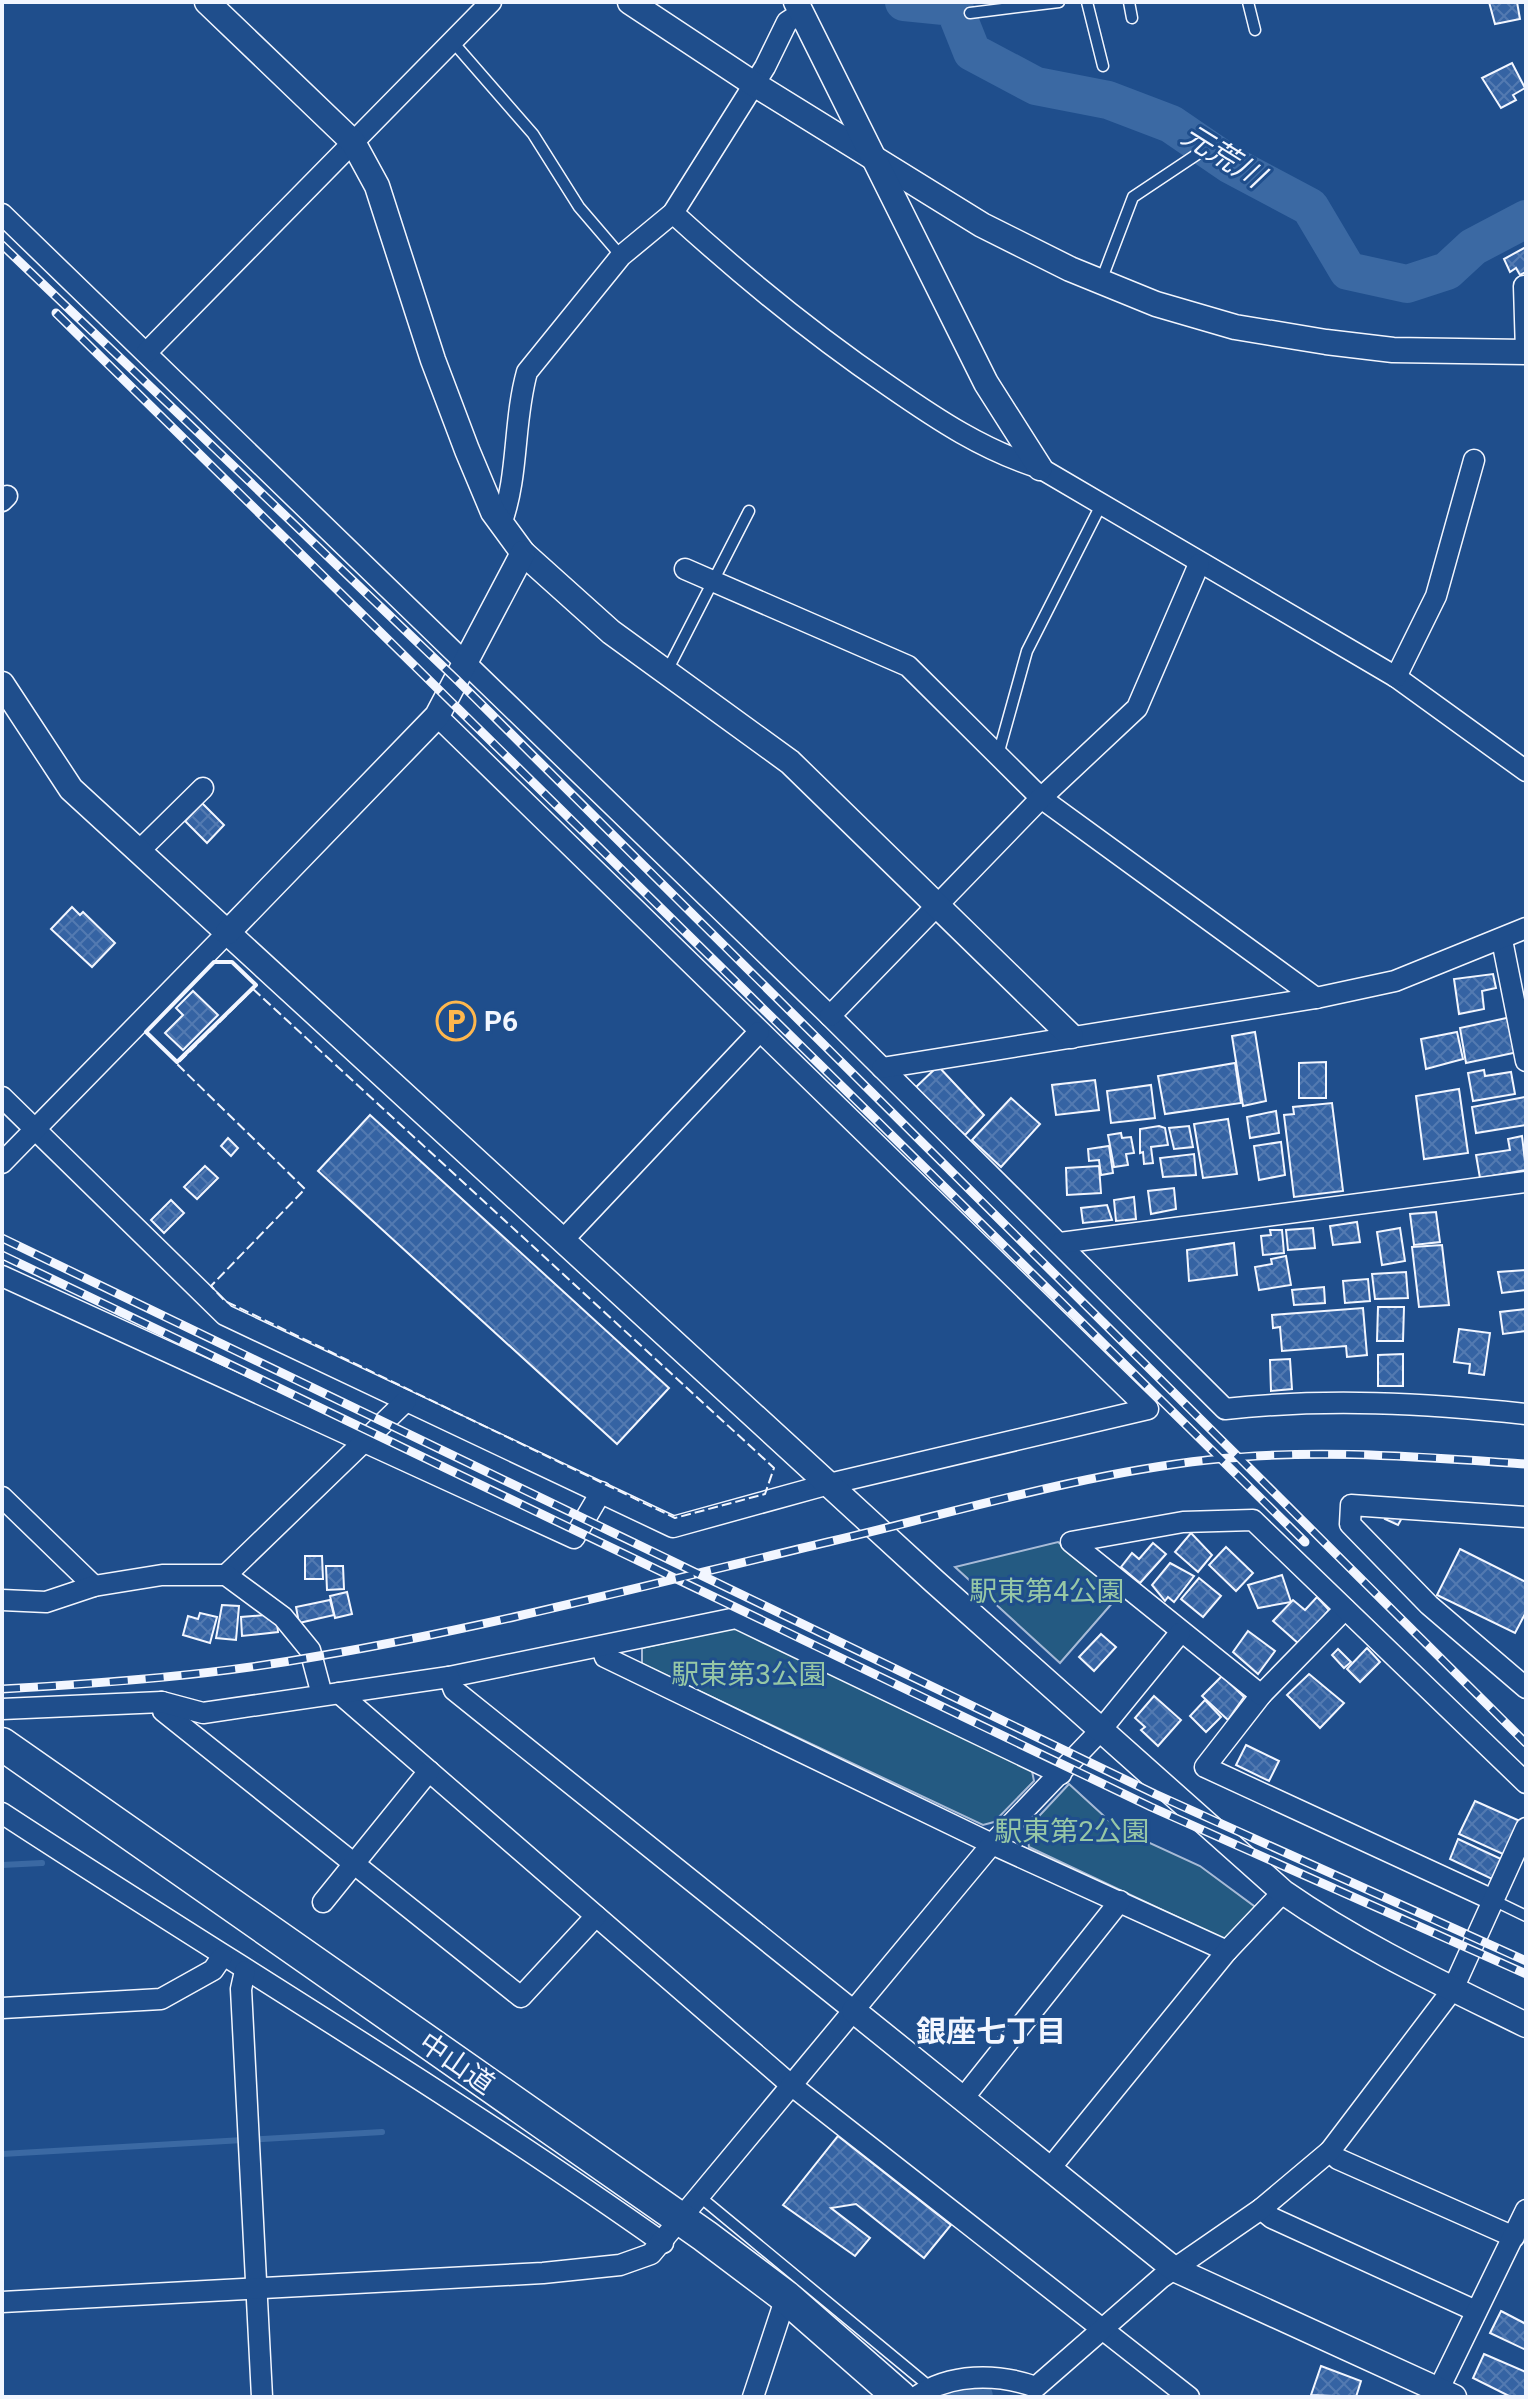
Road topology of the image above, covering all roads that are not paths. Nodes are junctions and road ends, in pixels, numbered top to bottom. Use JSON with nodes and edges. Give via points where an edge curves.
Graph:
{"nodes":[{"id":1,"x":207,"y":2,"type":"edge"},
{"id":2,"x":491,"y":2,"type":"edge"},
{"id":3,"x":630,"y":2,"type":"edge"},
{"id":4,"x":1059,"y":2,"type":"edge"},
{"id":5,"x":1087,"y":2,"type":"edge"},
{"id":6,"x":1129,"y":2,"type":"edge"},
{"id":7,"x":1248,"y":2,"type":"edge"},
{"id":8,"x":798,"y":8,"type":"edge"},
{"id":9,"x":970,"y":13,"type":"dead end"},
{"id":10,"x":1132,"y":18,"type":"dead end"},
{"id":11,"x":1255,"y":30,"type":"dead end"},
{"id":12,"x":452,"y":41,"type":"junction"},
{"id":13,"x":1103,"y":66,"type":"dead end"},
{"id":14,"x":754,"y":84,"type":"junction"},
{"id":15,"x":353,"y":142,"type":"junction"},
{"id":16,"x":871,"y":154,"type":"junction"},
{"id":17,"x":1196,"y":155,"type":"dead end"},
{"id":18,"x":673,"y":213,"type":"junction"},
{"id":19,"x":2,"y":214,"type":"edge"},
{"id":20,"x":621,"y":256,"type":"junction"},
{"id":21,"x":1101,"y":282,"type":"junction"},
{"id":22,"x":1524,"y":286,"type":"dead end"},
{"id":23,"x":147,"y":352,"type":"junction"},
{"id":24,"x":1526,"y":352,"type":"edge"},
{"id":25,"x":1474,"y":460,"type":"dead end"},
{"id":26,"x":1040,"y":468,"type":"junction"},
{"id":27,"x":1101,"y":505,"type":"junction"},
{"id":28,"x":749,"y":511,"type":"dead end"},
{"id":29,"x":501,"y":524,"type":"junction"},
{"id":30,"x":523,"y":553,"type":"junction"},
{"id":31,"x":1199,"y":564,"type":"junction"},
{"id":32,"x":685,"y":569,"type":"dead end"},
{"id":33,"x":713,"y":581,"type":"junction"},
{"id":34,"x":465,"y":665,"type":"junction"},
{"id":35,"x":667,"y":671,"type":"junction"},
{"id":36,"x":1396,"y":677,"type":"junction"},
{"id":37,"x":2,"y":684,"type":"edge"},
{"id":38,"x":437,"y":716,"type":"junction"},
{"id":39,"x":998,"y":755,"type":"junction"},
{"id":40,"x":1526,"y":771,"type":"edge"},
{"id":41,"x":203,"y":788,"type":"dead end"},
{"id":42,"x":1041,"y":798,"type":"junction"},
{"id":43,"x":139,"y":851,"type":"junction"},
{"id":44,"x":938,"y":905,"type":"junction"},
{"id":45,"x":1526,"y":928,"type":"edge"},
{"id":46,"x":228,"y":932,"type":"junction"},
{"id":47,"x":1502,"y":940,"type":"junction"},
{"id":48,"x":1316,"y":998,"type":"junction"},
{"id":49,"x":830,"y":1016,"type":"junction"},
{"id":50,"x":759,"y":1032,"type":"junction"},
{"id":51,"x":1071,"y":1036,"type":"junction"},
{"id":52,"x":1526,"y":1061,"type":"edge"},
{"id":53,"x":882,"y":1068,"type":"junction"},
{"id":54,"x":2,"y":1097,"type":"edge"},
{"id":55,"x":35,"y":1129,"type":"junction"},
{"id":56,"x":2,"y":1163,"type":"edge"},
{"id":57,"x":1526,"y":1182,"type":"edge"},
{"id":58,"x":563,"y":1240,"type":"junction"},
{"id":59,"x":1060,"y":1243,"type":"junction"},
{"id":60,"x":2,"y":1276,"type":"edge"},
{"id":61,"x":406,"y":1401,"type":"junction"},
{"id":62,"x":1526,"y":1414,"type":"edge"},
{"id":63,"x":363,"y":1443,"type":"junction"},
{"id":64,"x":829,"y":1484,"type":"junction"},
{"id":65,"x":601,"y":1492,"type":"junction"},
{"id":66,"x":2,"y":1497,"type":"edge"},
{"id":67,"x":1526,"y":1517,"type":"edge"},
{"id":68,"x":226,"y":1575,"type":"junction"},
{"id":69,"x":94,"y":1586,"type":"junction"},
{"id":70,"x":2,"y":1600,"type":"edge"},
{"id":71,"x":1345,"y":1609,"type":"junction"},
{"id":72,"x":1180,"y":1633,"type":"junction"},
{"id":73,"x":602,"y":1648,"type":"junction"},
{"id":74,"x":449,"y":1677,"type":"junction"},
{"id":75,"x":1526,"y":1688,"type":"edge"},
{"id":76,"x":330,"y":1694,"type":"junction"},
{"id":77,"x":1261,"y":1695,"type":"junction"},
{"id":78,"x":162,"y":1702,"type":"junction"},
{"id":79,"x":2,"y":1709,"type":"edge"},
{"id":80,"x":1100,"y":1731,"type":"junction"},
{"id":81,"x":2,"y":1744,"type":"edge"},
{"id":82,"x":429,"y":1771,"type":"junction"},
{"id":83,"x":1061,"y":1774,"type":"junction"},
{"id":84,"x":1526,"y":1783,"type":"edge"},
{"id":85,"x":2,"y":1813,"type":"edge"},
{"id":86,"x":1526,"y":1828,"type":"edge"},
{"id":87,"x":992,"y":1844,"type":"junction"},
{"id":88,"x":355,"y":1863,"type":"junction"},
{"id":89,"x":1283,"y":1892,"type":"junction"},
{"id":90,"x":1493,"y":1900,"type":"junction"},
{"id":91,"x":1120,"y":1901,"type":"junction"},
{"id":92,"x":323,"y":1902,"type":"dead end"},
{"id":93,"x":596,"y":1916,"type":"junction"},
{"id":94,"x":1526,"y":1916,"type":"edge"},
{"id":95,"x":1227,"y":1951,"type":"junction"},
{"id":96,"x":222,"y":1957,"type":"junction"},
{"id":97,"x":245,"y":1971,"type":"junction"},
{"id":98,"x":1453,"y":1989,"type":"junction"},
{"id":99,"x":2,"y":2008,"type":"edge"},
{"id":100,"x":854,"y":2011,"type":"junction"},
{"id":101,"x":1526,"y":2025,"type":"edge"},
{"id":102,"x":791,"y":2085,"type":"junction"},
{"id":103,"x":965,"y":2096,"type":"junction"},
{"id":104,"x":1330,"y":2151,"type":"junction"},
{"id":105,"x":1052,"y":2166,"type":"junction"},
{"id":106,"x":1261,"y":2209,"type":"junction"},
{"id":107,"x":1526,"y":2210,"type":"edge"},
{"id":108,"x":681,"y":2219,"type":"junction"},
{"id":109,"x":1514,"y":2237,"type":"junction"},
{"id":110,"x":1174,"y":2269,"type":"junction"},
{"id":111,"x":255,"y":2289,"type":"junction"},
{"id":112,"x":786,"y":2297,"type":"junction"},
{"id":113,"x":2,"y":2302,"type":"edge"},
{"id":114,"x":1476,"y":2311,"type":"junction"},
{"id":115,"x":1104,"y":2328,"type":"junction"},
{"id":116,"x":1043,"y":2392,"type":"edge"},
{"id":117,"x":911,"y":2394,"type":"edge"},
{"id":118,"x":1443,"y":2395,"type":"edge"},
{"id":119,"x":262,"y":2397,"type":"edge"},
{"id":120,"x":753,"y":2397,"type":"edge"},
{"id":121,"x":1189,"y":2397,"type":"edge"}],
"edges":[{"from":1,"to":15,"type":"street"},
{"from":2,"to":12,"type":"street"},
{"from":3,"to":14,"type":"street"},
{"from":4,"to":9,"type":"lane"},
{"from":5,"to":13,"type":"lane"},
{"from":6,"to":10,"type":"lane"},
{"from":7,"to":11,"type":"lane"},
{"from":8,"to":14,"type":"street"},
{"from":8,"to":16,"type":"street"},
{"from":12,"to":15,"type":"street"},
{"from":12,"to":20,"type":"lane","via":[[533,134],[579,207]]},
{"from":14,"to":16,"type":"street"},
{"from":14,"to":18,"type":"street"},
{"from":15,"to":23,"type":"street"},
{"from":15,"to":29,"type":"street","via":[[377,186],[433,360]]},
{"from":16,"to":21,"type":"street","via":[[982,225]]},
{"from":16,"to":26,"type":"street","via":[[986,383]]},
{"from":17,"to":21,"type":"lane","via":[[1133,197]]},
{"from":18,"to":20,"type":"street"},
{"from":18,"to":26,"type":"street","via":[[809,331],[952,429],[996,454]]},
{"from":19,"to":23,"type":"street"},
{"from":20,"to":29,"type":"street","via":[[527,372]]},
{"from":21,"to":24,"type":"street","via":[[1156,304],[1251,329],[1393,350]]},
{"from":22,"to":24,"type":"street"},
{"from":23,"to":34,"type":"street"},
{"from":25,"to":36,"type":"street","via":[[1436,596]]},
{"from":26,"to":27,"type":"street"},
{"from":27,"to":31,"type":"street"},
{"from":27,"to":39,"type":"lane","via":[[1027,651]]},
{"from":28,"to":33,"type":"lane"},
{"from":29,"to":30,"type":"street"},
{"from":30,"to":34,"type":"street"},
{"from":30,"to":35,"type":"street","via":[[611,632]]},
{"from":31,"to":36,"type":"street"},
{"from":31,"to":42,"type":"street","via":[[1137,708]]},
{"from":32,"to":33,"type":"street"},
{"from":33,"to":35,"type":"lane"},
{"from":33,"to":39,"type":"street","via":[[908,666]]},
{"from":34,"to":38,"type":"street"},
{"from":34,"to":49,"type":"street"},
{"from":35,"to":44,"type":"street","via":[[790,762]]},
{"from":36,"to":40,"type":"street"},
{"from":37,"to":43,"type":"street","via":[[71,789]]},
{"from":38,"to":46,"type":"street"},
{"from":38,"to":50,"type":"street"},
{"from":39,"to":42,"type":"street"},
{"from":41,"to":43,"type":"street"},
{"from":42,"to":44,"type":"street"},
{"from":42,"to":48,"type":"street"},
{"from":43,"to":46,"type":"street"},
{"from":44,"to":49,"type":"street"},
{"from":44,"to":51,"type":"street"},
{"from":45,"to":47,"type":"street"},
{"from":46,"to":55,"type":"street"},
{"from":46,"to":58,"type":"street"},
{"from":47,"to":48,"type":"street","via":[[1395,981]]},
{"from":47,"to":52,"type":"street"},
{"from":48,"to":51,"type":"street"},
{"from":49,"to":53,"type":"street"},
{"from":50,"to":58,"type":"street"},
{"from":50,"to":64,"type":"street","via":[[1148,1409]]},
{"from":51,"to":53,"type":"street"},
{"from":53,"to":59,"type":"street"},
{"from":54,"to":55,"type":"street"},
{"from":55,"to":56,"type":"street"},
{"from":55,"to":61,"type":"street","via":[[225,1315]]},
{"from":57,"to":59,"type":"street"},
{"from":58,"to":64,"type":"street"},
{"from":59,"to":62,"type":"street","via":[[1225,1409],[1290,1402],[1430,1403]]},
{"from":60,"to":63,"type":"street"},
{"from":61,"to":63,"type":"street"},
{"from":61,"to":65,"type":"street"},
{"from":63,"to":65,"type":"street","via":[[574,1538]]},
{"from":63,"to":68,"type":"street"},
{"from":64,"to":65,"type":"street","via":[[673,1527]]},
{"from":64,"to":80,"type":"street"},
{"from":66,"to":69,"type":"street"},
{"from":67,"to":75,"type":"street","via":[[1351,1505],[1350,1524],[1429,1605]]},
{"from":68,"to":69,"type":"street","via":[[162,1575]]},
{"from":68,"to":76,"type":"street","via":[[267,1603],[310,1650]]},
{"from":69,"to":70,"type":"street","via":[[46,1602]]},
{"from":71,"to":72,"type":"street","via":[[1253,1520],[1183,1522],[1071,1542]]},
{"from":71,"to":77,"type":"street"},
{"from":71,"to":84,"type":"street"},
{"from":72,"to":77,"type":"street"},
{"from":72,"to":80,"type":"street"},
{"from":73,"to":74,"type":"street"},
{"from":73,"to":83,"type":"street","via":[[736,1618]]},
{"from":73,"to":87,"type":"street","via":[[605,1657]]},
{"from":74,"to":76,"type":"street"},
{"from":74,"to":100,"type":"street","via":[[454,1690]]},
{"from":76,"to":78,"type":"street","via":[[203,1713]]},
{"from":76,"to":82,"type":"street"},
{"from":77,"to":90,"type":"street","via":[[1205,1767]]},
{"from":78,"to":79,"type":"street"},
{"from":78,"to":88,"type":"street","via":[[163,1711]]},
{"from":80,"to":83,"type":"street"},
{"from":80,"to":89,"type":"street"},
{"from":81,"to":108,"type":"highway","name":"中山道"},
{"from":82,"to":88,"type":"street"},
{"from":82,"to":93,"type":"street"},
{"from":83,"to":87,"type":"street"},
{"from":85,"to":96,"type":"street"},
{"from":86,"to":90,"type":"street"},
{"from":87,"to":91,"type":"street"},
{"from":87,"to":100,"type":"street"},
{"from":88,"to":92,"type":"street"},
{"from":88,"to":93,"type":"street","via":[[521,1997]]},
{"from":89,"to":95,"type":"street"},
{"from":89,"to":98,"type":"street","via":[[1394,1960]]},
{"from":90,"to":94,"type":"lane"},
{"from":90,"to":98,"type":"street"},
{"from":91,"to":95,"type":"street"},
{"from":91,"to":103,"type":"street"},
{"from":93,"to":102,"type":"street"},
{"from":95,"to":105,"type":"street"},
{"from":96,"to":97,"type":"street"},
{"from":96,"to":99,"type":"street","via":[[213,1970],[161,1999]]},
{"from":97,"to":108,"type":"street","via":[[542,2158]]},
{"from":97,"to":111,"type":"street","via":[[241,1989]]},
{"from":98,"to":101,"type":"street"},
{"from":98,"to":104,"type":"street"},
{"from":100,"to":102,"type":"street"},
{"from":100,"to":103,"type":"street"},
{"from":102,"to":108,"type":"street"},
{"from":102,"to":115,"type":"street"},
{"from":103,"to":105,"type":"street"},
{"from":104,"to":106,"type":"street"},
{"from":104,"to":109,"type":"street"},
{"from":105,"to":110,"type":"street"},
{"from":106,"to":110,"type":"street"},
{"from":106,"to":114,"type":"street"},
{"from":107,"to":109,"type":"street"},
{"from":108,"to":111,"type":"street","via":[[651,2254],[620,2265]]},
{"from":108,"to":112,"type":"highway","name":"中山道"},
{"from":108,"to":117,"type":"lane"},
{"from":109,"to":114,"type":"street"},
{"from":110,"to":115,"type":"street"},
{"from":110,"to":118,"type":"street"},
{"from":111,"to":113,"type":"street"},
{"from":111,"to":119,"type":"street"},
{"from":112,"to":117,"type":"highway","name":"中山道"},
{"from":112,"to":120,"type":"street"},
{"from":114,"to":118,"type":"street"},
{"from":115,"to":116,"type":"street"},
{"from":115,"to":121,"type":"street"},
{"from":116,"to":117,"type":"street","via":[[1014,2379],[948,2379]]}]}
